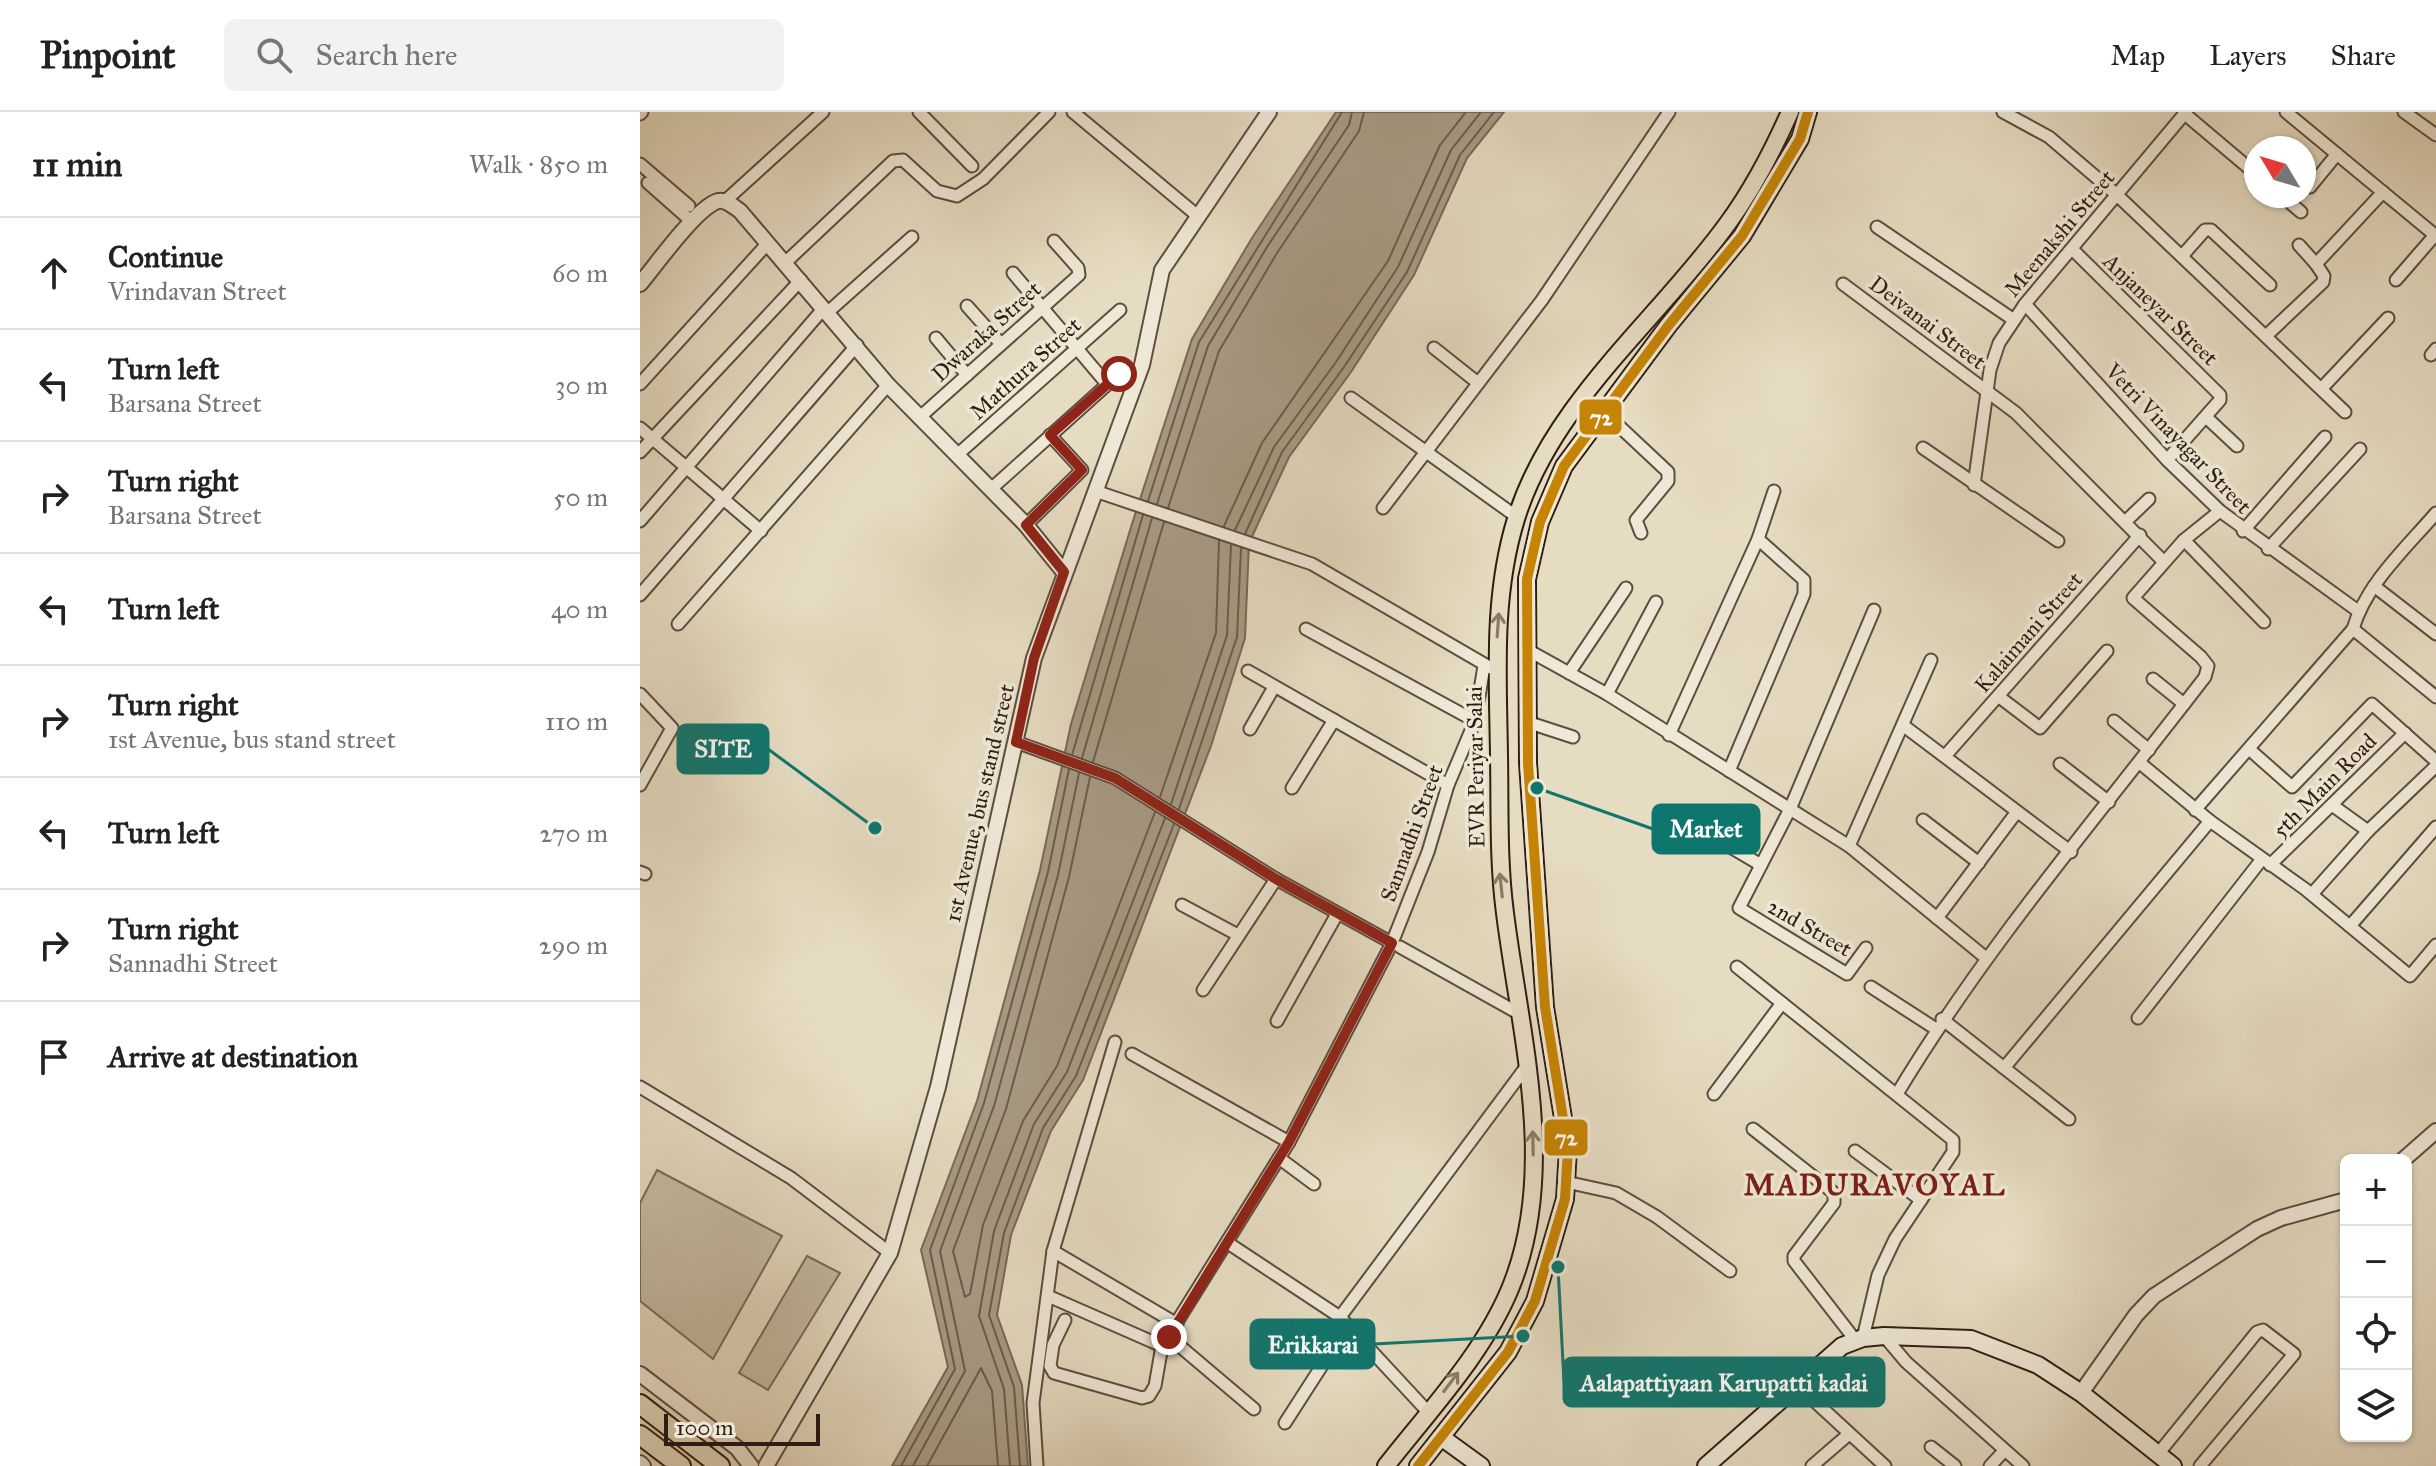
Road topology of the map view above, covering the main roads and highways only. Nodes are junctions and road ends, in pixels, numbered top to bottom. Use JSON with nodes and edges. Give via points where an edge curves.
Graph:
{"nodes":[{"id":1,"x":1790,"y":112,"type":"edge"},
{"id":2,"x":1808,"y":112,"type":"edge"},
{"id":3,"x":1696,"y":262,"type":"junction"},
{"id":4,"x":1711,"y":274,"type":"junction"},
{"id":5,"x":1543,"y":983,"type":"junction"},
{"id":6,"x":1514,"y":985,"type":"junction"},
{"id":7,"x":640,"y":1404,"type":"edge"},
{"id":8,"x":640,"y":1435,"type":"edge"},
{"id":9,"x":1441,"y":1437,"type":"junction"},
{"id":10,"x":681,"y":1466,"type":"edge"},
{"id":11,"x":720,"y":1466,"type":"edge"},
{"id":12,"x":1386,"y":1466,"type":"edge"},
{"id":13,"x":1418,"y":1466,"type":"edge"},
{"id":14,"x":1481,"y":1466,"type":"edge"},
{"id":15,"x":1706,"y":1466,"type":"edge"},
{"id":16,"x":2173,"y":1466,"type":"edge"}],
"edges":[{"from":1,"to":3,"type":"main road","name":"EVR Periyar Salai","via":[[1753,186]]},
{"from":2,"to":4,"type":"main road","via":[[1775,184]]},
{"from":3,"to":4,"type":"main road"},
{"from":6,"to":3,"type":"main road","name":"EVR Periyar Salai","one_way":true,"via":[[1499,861],[1490,668],[1517,517],[1565,421]]},
{"from":4,"to":5,"type":"main road","via":[[1564,466],[1540,522],[1527,579],[1526,649]]},
{"from":5,"to":6,"type":"main road"},
{"from":5,"to":9,"type":"main road","via":[[1568,1149],[1554,1246],[1535,1301],[1508,1352]]},
{"from":12,"to":6,"type":"main road","name":"EVR Periyar Salai","one_way":true,"via":[[1482,1341],[1510,1290],[1528,1234],[1535,1143]]},
{"from":7,"to":11,"type":"highway"},
{"from":8,"to":10,"type":"highway"},
{"from":9,"to":13,"type":"main road"},
{"from":9,"to":14,"type":"main road"},
{"from":15,"to":16,"type":"main road","via":[[1842,1346],[1884,1336],[1971,1339],[2038,1365]]}]}
